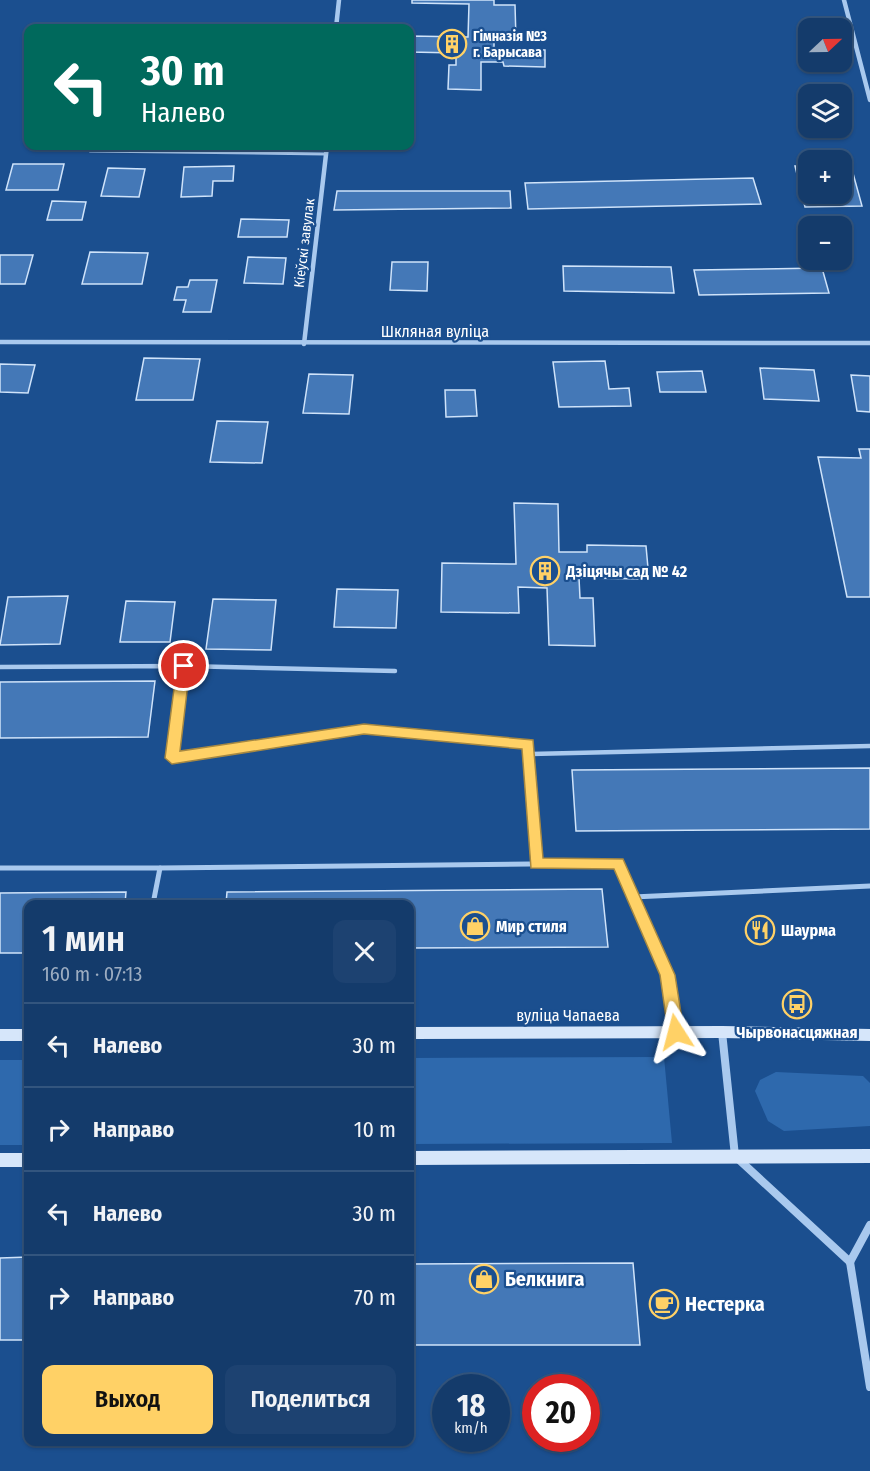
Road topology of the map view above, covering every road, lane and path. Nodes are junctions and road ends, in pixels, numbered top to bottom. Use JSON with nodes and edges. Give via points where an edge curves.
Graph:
{"nodes":[{"id":1,"x":339,"y":0,"type":"edge"},
{"id":2,"x":844,"y":0,"type":"edge"},
{"id":3,"x":336,"y":24,"type":"edge"},
{"id":4,"x":870,"y":100,"type":"edge"},
{"id":5,"x":90,"y":150,"type":"edge"},
{"id":6,"x":326,"y":150,"type":"edge"},
{"id":7,"x":326,"y":154,"type":"junction"},
{"id":8,"x":0,"y":342,"type":"edge"},
{"id":9,"x":870,"y":343,"type":"edge"},
{"id":10,"x":304,"y":344,"type":"junction"},
{"id":11,"x":184,"y":666,"type":"junction"},
{"id":12,"x":0,"y":667,"type":"edge"},
{"id":13,"x":395,"y":670,"type":"dead end"},
{"id":14,"x":870,"y":746,"type":"edge"},
{"id":15,"x":531,"y":754,"type":"junction"},
{"id":16,"x":172,"y":758,"type":"joint"},
{"id":17,"x":536,"y":864,"type":"junction"},
{"id":18,"x":0,"y":868,"type":"edge"},
{"id":19,"x":160,"y":868,"type":"junction"},
{"id":20,"x":870,"y":886,"type":"edge"},
{"id":21,"x":633,"y":897,"type":"junction"},
{"id":22,"x":154,"y":900,"type":"edge"},
{"id":23,"x":676,"y":1032,"type":"junction"},
{"id":24,"x":722,"y":1032,"type":"junction"},
{"id":25,"x":414,"y":1033,"type":"edge"},
{"id":26,"x":0,"y":1035,"type":"edge"},
{"id":27,"x":24,"y":1035,"type":"edge"},
{"id":28,"x":870,"y":1035,"type":"edge"},
{"id":29,"x":735,"y":1156,"type":"junction"},
{"id":30,"x":870,"y":1156,"type":"edge"},
{"id":31,"x":414,"y":1158,"type":"edge"},
{"id":32,"x":0,"y":1160,"type":"edge"},
{"id":33,"x":24,"y":1160,"type":"edge"},
{"id":34,"x":870,"y":1225,"type":"edge"},
{"id":35,"x":850,"y":1262,"type":"junction"},
{"id":36,"x":870,"y":1387,"type":"edge"}],
"edges":[{"from":1,"to":3,"type":"street"},
{"from":2,"to":4,"type":"street"},
{"from":5,"to":7,"type":"lane"},
{"from":6,"to":7,"type":"street","name":"Кіеўскі завулак"},
{"from":7,"to":10,"type":"street","name":"Кіеўскі завулак"},
{"from":8,"to":10,"type":"street","name":"Шкляная вуліца"},
{"from":9,"to":10,"type":"street","name":"Шкляная вуліца"},
{"from":11,"to":12,"type":"lane"},
{"from":11,"to":13,"type":"lane"},
{"from":11,"to":16,"type":"street"},
{"from":14,"to":15,"type":"lane"},
{"from":15,"to":16,"type":"lane","via":[[529,744],[364,729]]},
{"from":15,"to":17,"type":"lane"},
{"from":17,"to":19,"type":"lane"},
{"from":17,"to":21,"type":"lane","via":[[618,863]]},
{"from":18,"to":19,"type":"lane"},
{"from":19,"to":22,"type":"lane"},
{"from":20,"to":21,"type":"lane"},
{"from":21,"to":23,"type":"lane","via":[[668,975]]},
{"from":23,"to":24,"type":"main road","name":"вуліца Чапаева"},
{"from":23,"to":25,"type":"main road","name":"вуліца Чапаева"},
{"from":24,"to":28,"type":"main road","name":"вуліца Чапаева"},
{"from":24,"to":29,"type":"street"},
{"from":26,"to":27,"type":"main road"},
{"from":29,"to":30,"type":"main road"},
{"from":29,"to":31,"type":"main road"},
{"from":29,"to":35,"type":"street"},
{"from":32,"to":33,"type":"main road"},
{"from":34,"to":35,"type":"street"},
{"from":35,"to":36,"type":"street"}]}
